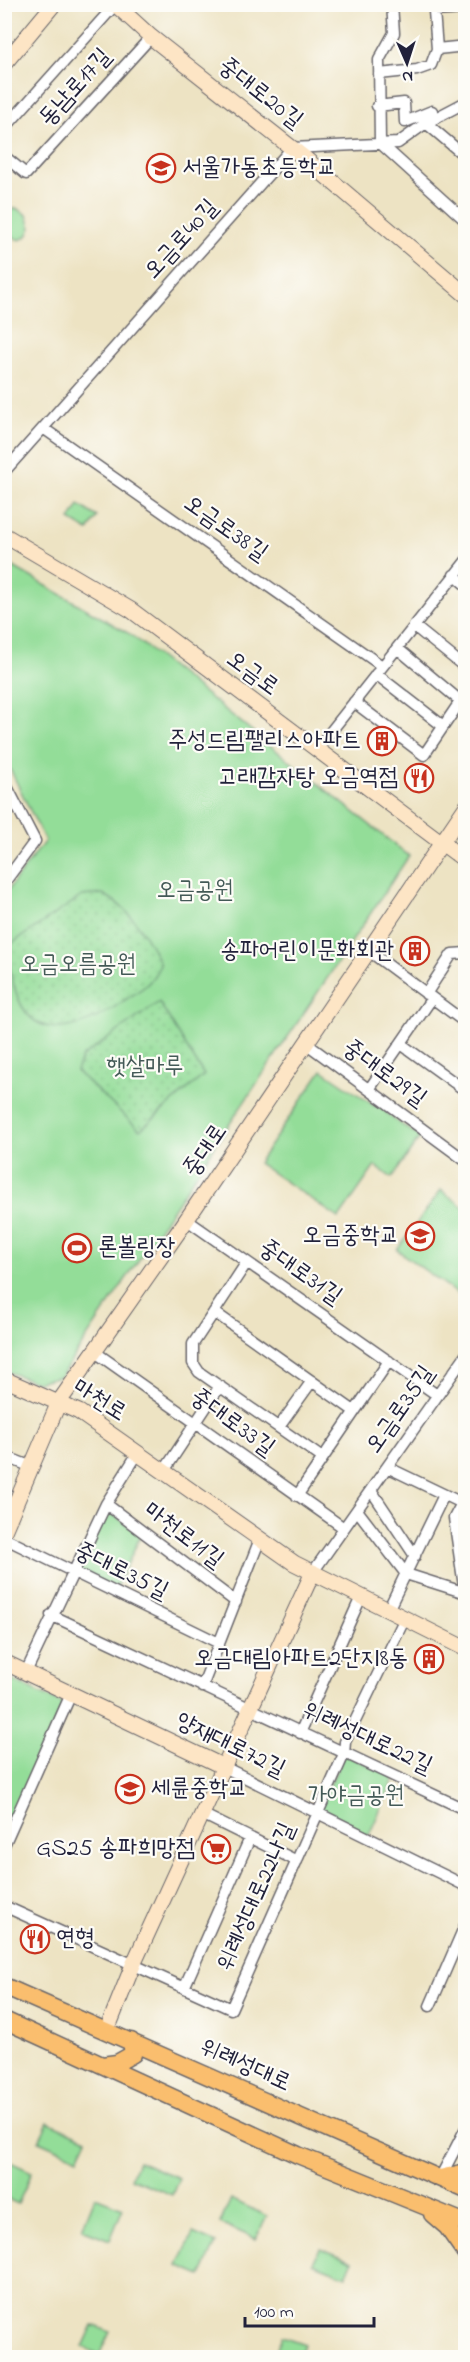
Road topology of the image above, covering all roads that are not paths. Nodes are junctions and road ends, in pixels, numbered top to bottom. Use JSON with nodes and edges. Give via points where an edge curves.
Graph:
{"nodes":[{"id":1,"x":54,"y":4,"type":"edge"},
{"id":2,"x":392,"y":4,"type":"edge"},
{"id":3,"x":115,"y":5,"type":"edge"},
{"id":4,"x":465,"y":9,"type":"edge"},
{"id":5,"x":151,"y":37,"type":"junction"},
{"id":6,"x":465,"y":46,"type":"edge"},
{"id":7,"x":437,"y":49,"type":"junction"},
{"id":8,"x":4,"y":64,"type":"edge"},
{"id":9,"x":379,"y":74,"type":"junction"},
{"id":10,"x":465,"y":94,"type":"edge"},
{"id":11,"x":465,"y":102,"type":"edge"},
{"id":12,"x":377,"y":106,"type":"junction"},
{"id":13,"x":426,"y":123,"type":"junction"},
{"id":14,"x":4,"y":129,"type":"edge"},
{"id":15,"x":380,"y":143,"type":"junction"},
{"id":16,"x":292,"y":148,"type":"junction"},
{"id":17,"x":4,"y":156,"type":"edge"},
{"id":18,"x":465,"y":157,"type":"edge"},
{"id":19,"x":465,"y":221,"type":"edge"},
{"id":20,"x":463,"y":288,"type":"edge"},
{"id":21,"x":43,"y":428,"type":"junction"},
{"id":22,"x":4,"y":472,"type":"edge"},
{"id":23,"x":4,"y":535,"type":"edge"},
{"id":24,"x":465,"y":561,"type":"edge"},
{"id":25,"x":454,"y":575,"type":"junction"},
{"id":26,"x":465,"y":585,"type":"edge"},
{"id":27,"x":414,"y":626,"type":"junction"},
{"id":28,"x":397,"y":648,"type":"junction"},
{"id":29,"x":465,"y":668,"type":"edge"},
{"id":30,"x":379,"y":670,"type":"junction"},
{"id":31,"x":463,"y":700,"type":"edge"},
{"id":32,"x":354,"y":702,"type":"junction"},
{"id":33,"x":443,"y":726,"type":"junction"},
{"id":34,"x":317,"y":749,"type":"junction"},
{"id":35,"x":4,"y":781,"type":"edge"},
{"id":36,"x":465,"y":807,"type":"edge"},
{"id":37,"x":441,"y":843,"type":"junction"},
{"id":38,"x":465,"y":861,"type":"edge"},
{"id":39,"x":4,"y":882,"type":"edge"},
{"id":40,"x":369,"y":951,"type":"junction"},
{"id":41,"x":465,"y":953,"type":"edge"},
{"id":42,"x":429,"y":996,"type":"junction"},
{"id":43,"x":465,"y":1023,"type":"edge"},
{"id":44,"x":307,"y":1044,"type":"junction"},
{"id":45,"x":401,"y":1044,"type":"junction"},
{"id":46,"x":370,"y":1088,"type":"junction"},
{"id":47,"x":465,"y":1091,"type":"edge"},
{"id":48,"x":465,"y":1161,"type":"edge"},
{"id":49,"x":187,"y":1220,"type":"junction"},
{"id":50,"x":247,"y":1262,"type":"junction"},
{"id":51,"x":214,"y":1312,"type":"junction"},
{"id":52,"x":95,"y":1352,"type":"junction"},
{"id":53,"x":465,"y":1355,"type":"edge"},
{"id":54,"x":389,"y":1361,"type":"junction"},
{"id":55,"x":4,"y":1379,"type":"edge"},
{"id":56,"x":312,"y":1381,"type":"junction"},
{"id":57,"x":220,"y":1386,"type":"junction"},
{"id":58,"x":437,"y":1395,"type":"junction"},
{"id":59,"x":59,"y":1402,"type":"junction"},
{"id":60,"x":354,"y":1411,"type":"junction"},
{"id":61,"x":196,"y":1423,"type":"junction"},
{"id":62,"x":279,"y":1427,"type":"junction"},
{"id":63,"x":138,"y":1453,"type":"junction"},
{"id":64,"x":4,"y":1456,"type":"edge"},
{"id":65,"x":321,"y":1457,"type":"junction"},
{"id":66,"x":32,"y":1467,"type":"junction"},
{"id":67,"x":387,"y":1467,"type":"junction"},
{"id":68,"x":164,"y":1472,"type":"junction"},
{"id":69,"x":371,"y":1490,"type":"junction"},
{"id":70,"x":444,"y":1495,"type":"junction"},
{"id":71,"x":297,"y":1496,"type":"junction"},
{"id":72,"x":106,"y":1504,"type":"junction"},
{"id":73,"x":464,"y":1504,"type":"edge"},
{"id":74,"x":357,"y":1510,"type":"junction"},
{"id":75,"x":344,"y":1528,"type":"junction"},
{"id":76,"x":4,"y":1531,"type":"edge"},
{"id":77,"x":4,"y":1538,"type":"edge"},
{"id":78,"x":260,"y":1539,"type":"junction"},
{"id":79,"x":415,"y":1556,"type":"junction"},
{"id":80,"x":72,"y":1572,"type":"junction"},
{"id":81,"x":313,"y":1572,"type":"junction"},
{"id":82,"x":406,"y":1574,"type":"junction"},
{"id":83,"x":465,"y":1593,"type":"edge"},
{"id":84,"x":361,"y":1597,"type":"junction"},
{"id":85,"x":236,"y":1602,"type":"junction"},
{"id":86,"x":388,"y":1610,"type":"junction"},
{"id":87,"x":51,"y":1615,"type":"junction"},
{"id":88,"x":405,"y":1618,"type":"junction"},
{"id":89,"x":219,"y":1643,"type":"junction"},
{"id":90,"x":465,"y":1649,"type":"edge"},
{"id":91,"x":4,"y":1662,"type":"edge"},
{"id":92,"x":26,"y":1672,"type":"junction"},
{"id":93,"x":202,"y":1687,"type":"junction"},
{"id":94,"x":71,"y":1694,"type":"junction"},
{"id":95,"x":250,"y":1709,"type":"junction"},
{"id":96,"x":300,"y":1733,"type":"junction"},
{"id":97,"x":344,"y":1754,"type":"junction"},
{"id":98,"x":224,"y":1767,"type":"junction"},
{"id":99,"x":465,"y":1810,"type":"edge"},
{"id":100,"x":202,"y":1814,"type":"junction"},
{"id":101,"x":316,"y":1814,"type":"junction"},
{"id":102,"x":250,"y":1838,"type":"junction"},
{"id":103,"x":4,"y":1845,"type":"edge"},
{"id":104,"x":297,"y":1861,"type":"junction"},
{"id":105,"x":465,"y":1886,"type":"edge"},
{"id":106,"x":4,"y":1906,"type":"edge"},
{"id":107,"x":465,"y":1923,"type":"edge"},
{"id":108,"x":133,"y":1965,"type":"junction"},
{"id":109,"x":4,"y":1986,"type":"edge"},
{"id":110,"x":184,"y":1988,"type":"junction"},
{"id":111,"x":430,"y":2006,"type":"dead end"},
{"id":112,"x":4,"y":2020,"type":"edge"},
{"id":113,"x":107,"y":2030,"type":"junction"},
{"id":114,"x":131,"y":2041,"type":"junction"},
{"id":115,"x":102,"y":2065,"type":"junction"},
{"id":116,"x":465,"y":2128,"type":"edge"},
{"id":117,"x":465,"y":2172,"type":"edge"},
{"id":118,"x":440,"y":2178,"type":"junction"},
{"id":119,"x":465,"y":2190,"type":"edge"},
{"id":120,"x":426,"y":2206,"type":"junction"},
{"id":121,"x":465,"y":2223,"type":"edge"},
{"id":122,"x":465,"y":2254,"type":"edge"}],
"edges":[{"from":1,"to":8,"type":"street"},
{"from":2,"to":9,"type":"street","via":[[394,33],[379,60]]},
{"from":3,"to":5,"type":"street","name":"중대로20길"},
{"from":3,"to":14,"type":"street","name":"동남로17길"},
{"from":4,"to":7,"type":"street","via":[[434,11]]},
{"from":5,"to":16,"type":"street","name":"중대로20길"},
{"from":5,"to":17,"type":"street","name":"동남로17길","via":[[26,174]]},
{"from":6,"to":7,"type":"street"},
{"from":7,"to":9,"type":"street","via":[[431,64],[417,70]]},
{"from":9,"to":12,"type":"street"},
{"from":10,"to":12,"type":"street","via":[[417,120],[405,122],[404,103]]},
{"from":11,"to":13,"type":"street"},
{"from":12,"to":15,"type":"street"},
{"from":13,"to":15,"type":"street","via":[[398,143]]},
{"from":13,"to":18,"type":"street"},
{"from":15,"to":16,"type":"street"},
{"from":15,"to":19,"type":"street"},
{"from":16,"to":20,"type":"street","name":"중대로20길"},
{"from":16,"to":21,"type":"street","name":"오금로40길"},
{"from":21,"to":22,"type":"street","name":"오금로40길"},
{"from":21,"to":30,"type":"street","name":"오금로38길"},
{"from":23,"to":34,"type":"street","name":"오금로","via":[[131,610]]},
{"from":24,"to":25,"type":"street"},
{"from":25,"to":26,"type":"street"},
{"from":25,"to":27,"type":"street"},
{"from":27,"to":28,"type":"street"},
{"from":27,"to":29,"type":"street"},
{"from":28,"to":30,"type":"street"},
{"from":28,"to":31,"type":"street"},
{"from":30,"to":32,"type":"street"},
{"from":30,"to":33,"type":"street","name":"오금로38길"},
{"from":31,"to":33,"type":"street"},
{"from":32,"to":33,"type":"street","via":[[424,754]]},
{"from":32,"to":34,"type":"street"},
{"from":34,"to":37,"type":"street","name":"오금로"},
{"from":35,"to":39,"type":"street","via":[[35,841]]},
{"from":36,"to":37,"type":"street","name":"중대로"},
{"from":37,"to":38,"type":"street","name":"오금로"},
{"from":37,"to":40,"type":"street","name":"중대로"},
{"from":40,"to":42,"type":"street"},
{"from":40,"to":44,"type":"street","name":"중대로"},
{"from":41,"to":42,"type":"street","via":[[452,954]]},
{"from":42,"to":43,"type":"street"},
{"from":42,"to":45,"type":"street"},
{"from":44,"to":46,"type":"street","name":"중대로29길"},
{"from":44,"to":49,"type":"street","name":"중대로"},
{"from":45,"to":46,"type":"street"},
{"from":45,"to":47,"type":"street"},
{"from":46,"to":48,"type":"street","name":"중대로29길"},
{"from":49,"to":50,"type":"street","name":"중대로31길"},
{"from":49,"to":52,"type":"street","name":"중대로"},
{"from":50,"to":51,"type":"street"},
{"from":50,"to":54,"type":"street","name":"중대로31길"},
{"from":51,"to":56,"type":"street"},
{"from":51,"to":57,"type":"street","via":[[193,1344],[191,1355],[199,1372]]},
{"from":52,"to":59,"type":"street","name":"중대로"},
{"from":52,"to":61,"type":"street","name":"중대로33길"},
{"from":53,"to":58,"type":"street","name":"오금로35길"},
{"from":54,"to":58,"type":"street","name":"중대로31길"},
{"from":54,"to":60,"type":"street"},
{"from":55,"to":59,"type":"street","name":"마천로"},
{"from":56,"to":60,"type":"street"},
{"from":56,"to":62,"type":"street"},
{"from":57,"to":61,"type":"street"},
{"from":57,"to":62,"type":"street"},
{"from":58,"to":67,"type":"street","name":"오금로35길"},
{"from":59,"to":63,"type":"street","name":"마천로"},
{"from":59,"to":66,"type":"street","name":"중대로"},
{"from":60,"to":65,"type":"street"},
{"from":61,"to":68,"type":"street"},
{"from":61,"to":71,"type":"street","name":"중대로33길"},
{"from":62,"to":65,"type":"street"},
{"from":63,"to":68,"type":"street","name":"마천로"},
{"from":63,"to":72,"type":"street","name":"마천로11길"},
{"from":64,"to":66,"type":"street"},
{"from":65,"to":71,"type":"street"},
{"from":66,"to":76,"type":"street","name":"중대로"},
{"from":67,"to":69,"type":"street","name":"오금로35길"},
{"from":67,"to":70,"type":"street"},
{"from":68,"to":78,"type":"street","name":"마천로"},
{"from":69,"to":74,"type":"street","name":"오금로35길"},
{"from":69,"to":79,"type":"street","name":"오금로35길"},
{"from":70,"to":73,"type":"street"},
{"from":70,"to":79,"type":"street"},
{"from":71,"to":75,"type":"street","name":"중대로33길"},
{"from":72,"to":80,"type":"street","name":"마천로11길"},
{"from":72,"to":85,"type":"street","name":"마천로11길"},
{"from":73,"to":83,"type":"street","via":[[454,1518]]},
{"from":74,"to":75,"type":"street","name":"오금로35길"},
{"from":74,"to":82,"type":"street"},
{"from":75,"to":81,"type":"street","name":"오금로35길"},
{"from":77,"to":80,"type":"street","name":"중대로35길"},
{"from":78,"to":81,"type":"street","name":"마천로"},
{"from":78,"to":85,"type":"street"},
{"from":79,"to":82,"type":"street"},
{"from":80,"to":87,"type":"street","name":"마천로11길"},
{"from":80,"to":89,"type":"street","name":"중대로35길"},
{"from":81,"to":84,"type":"street","name":"마천로"},
{"from":81,"to":95,"type":"street"},
{"from":82,"to":83,"type":"street"},
{"from":82,"to":86,"type":"street"},
{"from":84,"to":86,"type":"street","name":"마천로"},
{"from":84,"to":96,"type":"street"},
{"from":85,"to":89,"type":"street"},
{"from":86,"to":88,"type":"street","name":"마천로"},
{"from":87,"to":92,"type":"street","name":"마천로11길"},
{"from":87,"to":93,"type":"street","name":"위례성대로22길"},
{"from":88,"to":90,"type":"street","name":"마천로"},
{"from":88,"to":97,"type":"street","via":[[345,1742]]},
{"from":89,"to":93,"type":"street"},
{"from":91,"to":92,"type":"street","name":"양재대로72길"},
{"from":92,"to":94,"type":"street","name":"양재대로72길"},
{"from":93,"to":95,"type":"street","name":"위례성대로22길"},
{"from":94,"to":98,"type":"street","name":"양재대로72길"},
{"from":94,"to":103,"type":"street"},
{"from":95,"to":96,"type":"street","name":"위례성대로22길"},
{"from":95,"to":98,"type":"street"},
{"from":96,"to":97,"type":"street","name":"위례성대로22길"},
{"from":97,"to":99,"type":"street","name":"위례성대로22길"},
{"from":97,"to":101,"type":"street","name":"위례성대로22나길"},
{"from":98,"to":100,"type":"street"},
{"from":98,"to":101,"type":"street","name":"양재대로72길"},
{"from":100,"to":102,"type":"street"},
{"from":100,"to":108,"type":"street"},
{"from":101,"to":104,"type":"street","name":"위례성대로22나길"},
{"from":101,"to":105,"type":"street","name":"양재대로72길"},
{"from":102,"to":104,"type":"street"},
{"from":102,"to":110,"type":"street","name":"위례성대로22나길"},
{"from":104,"to":110,"type":"street","name":"위례성대로22나길","via":[[231,2009]]},
{"from":106,"to":108,"type":"street","name":"위례성대로22나길"},
{"from":107,"to":111,"type":"street"},
{"from":108,"to":110,"type":"street","name":"위례성대로22나길"},
{"from":108,"to":113,"type":"street"},
{"from":109,"to":113,"type":"main road","name":"위례성대로"},
{"from":112,"to":115,"type":"main road"},
{"from":113,"to":114,"type":"main road","name":"위례성대로"},
{"from":114,"to":115,"type":"main road","via":[[133,2054],[128,2059]]},
{"from":114,"to":118,"type":"main road","name":"위례성대로"},
{"from":115,"to":120,"type":"main road","via":[[298,2155]]},
{"from":116,"to":118,"type":"street"},
{"from":117,"to":118,"type":"main road"},
{"from":118,"to":119,"type":"main road","name":"위례성대로"},
{"from":120,"to":121,"type":"main road"},
{"from":120,"to":122,"type":"main road","via":[[447,2227]]}]}
